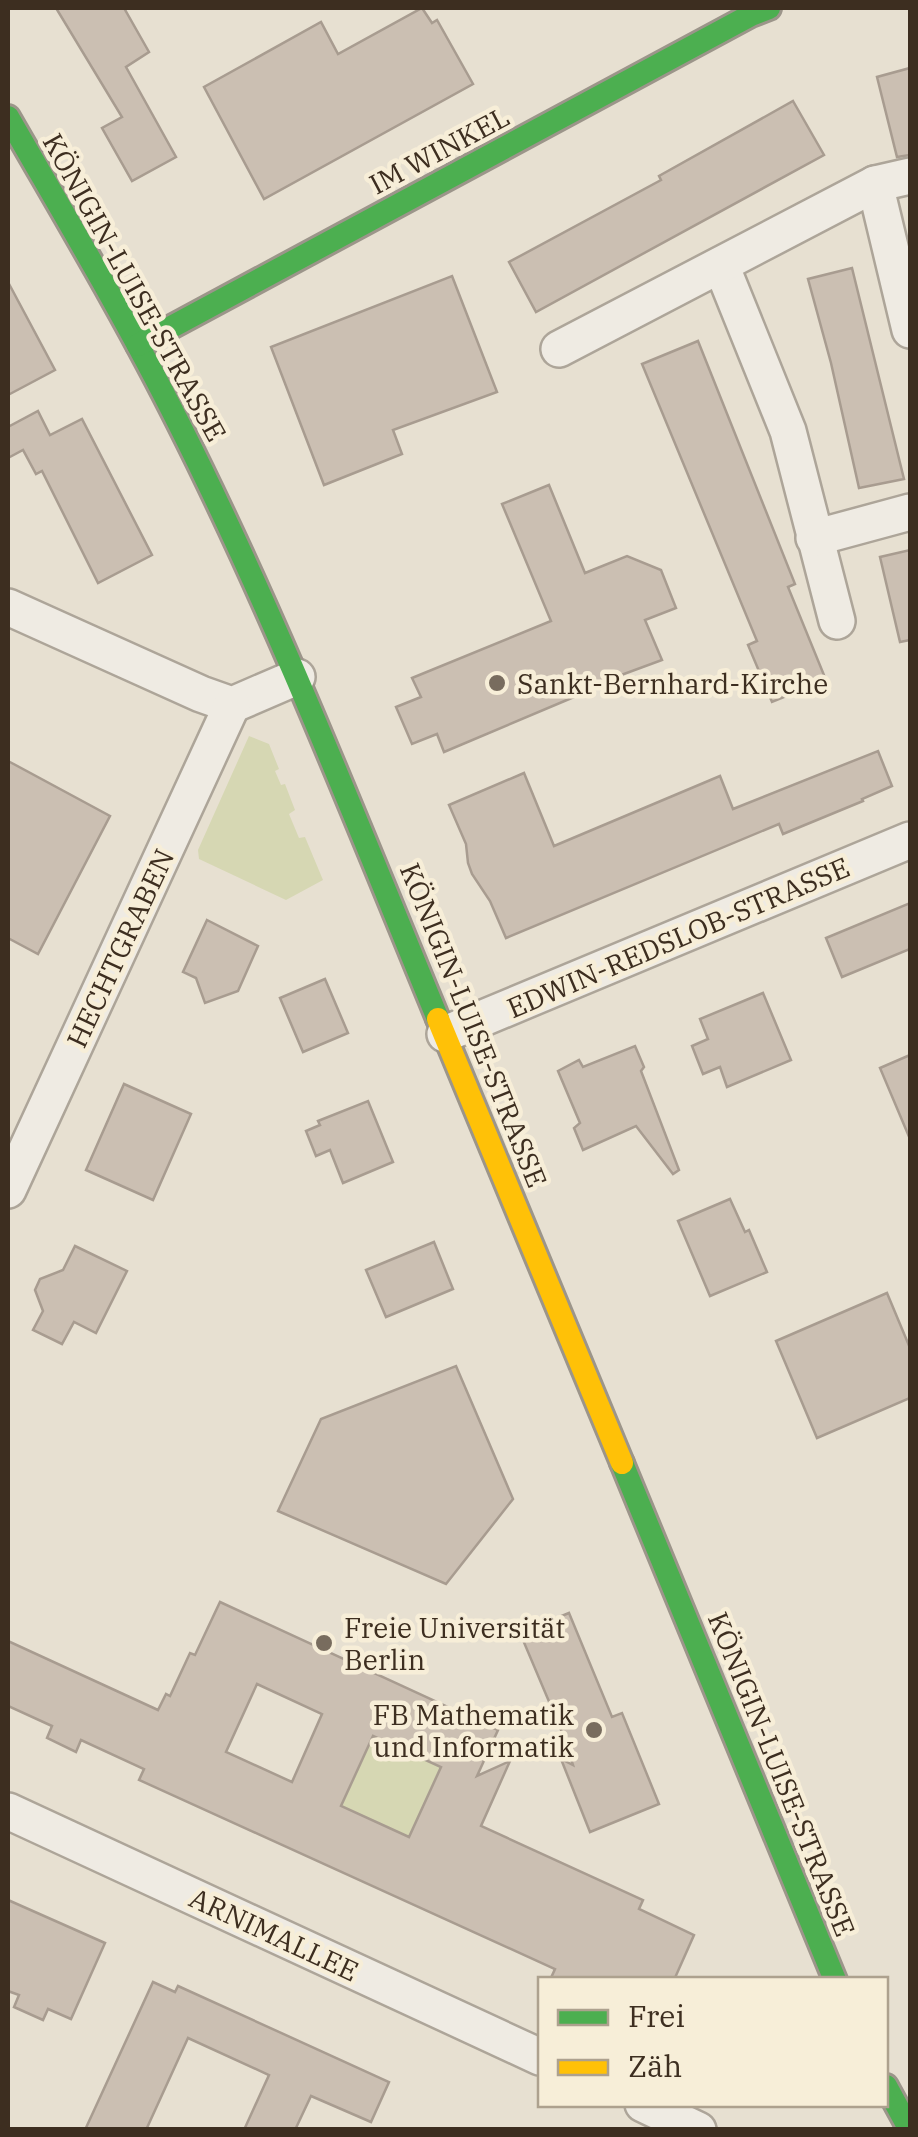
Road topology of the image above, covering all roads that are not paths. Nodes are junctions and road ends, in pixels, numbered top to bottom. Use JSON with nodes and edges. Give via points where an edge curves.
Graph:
{"nodes":[{"id":1,"x":769,"y":8,"type":"edge"},
{"id":2,"x":8,"y":118,"type":"edge"},
{"id":3,"x":910,"y":176,"type":"edge"},
{"id":4,"x":875,"y":184,"type":"junction"},
{"id":5,"x":721,"y":265,"type":"junction"},
{"id":6,"x":910,"y":330,"type":"edge"},
{"id":7,"x":138,"y":344,"type":"junction"},
{"id":8,"x":559,"y":348,"type":"dead end"},
{"id":9,"x":910,"y":512,"type":"edge"},
{"id":10,"x":814,"y":538,"type":"junction"},
{"id":11,"x":8,"y":607,"type":"edge"},
{"id":12,"x":837,"y":622,"type":"dead end"},
{"id":13,"x":297,"y":676,"type":"junction"},
{"id":14,"x":232,"y":705,"type":"junction"},
{"id":15,"x":910,"y":840,"type":"edge"},
{"id":16,"x":445,"y":1034,"type":"junction"},
{"id":17,"x":8,"y":1190,"type":"edge"},
{"id":18,"x":8,"y":1811,"type":"edge"},
{"id":19,"x":834,"y":1977,"type":"edge"},
{"id":20,"x":538,"y":2056,"type":"edge"},
{"id":21,"x":888,"y":2090,"type":"edge"},
{"id":22,"x":649,"y":2107,"type":"edge"},
{"id":23,"x":698,"y":2130,"type":"edge"},
{"id":24,"x":910,"y":2130,"type":"edge"}],
"edges":[{"from":1,"to":7,"type":"main road","name":"IM WINKEL"},
{"from":2,"to":7,"type":"main road","name":"KÖNIGIN-LUISE-STRASSE"},
{"from":3,"to":4,"type":"street"},
{"from":4,"to":5,"type":"street"},
{"from":4,"to":6,"type":"street"},
{"from":5,"to":8,"type":"street"},
{"from":5,"to":10,"type":"street","via":[[788,431]]},
{"from":7,"to":13,"type":"main road","name":"KÖNIGIN-LUISE-STRASSE"},
{"from":9,"to":10,"type":"street"},
{"from":10,"to":12,"type":"street"},
{"from":11,"to":14,"type":"street"},
{"from":13,"to":14,"type":"street"},
{"from":13,"to":16,"type":"main road","name":"KÖNIGIN-LUISE-STRASSE"},
{"from":14,"to":17,"type":"street","name":"HECHTGRABEN"},
{"from":15,"to":16,"type":"street","name":"EDWIN-REDSLOB-STRASSE"},
{"from":16,"to":19,"type":"main road","name":"KÖNIGIN-LUISE-STRASSE"},
{"from":18,"to":20,"type":"street","name":"ARNIMALLEE"},
{"from":21,"to":24,"type":"main road"},
{"from":22,"to":23,"type":"street"}]}
